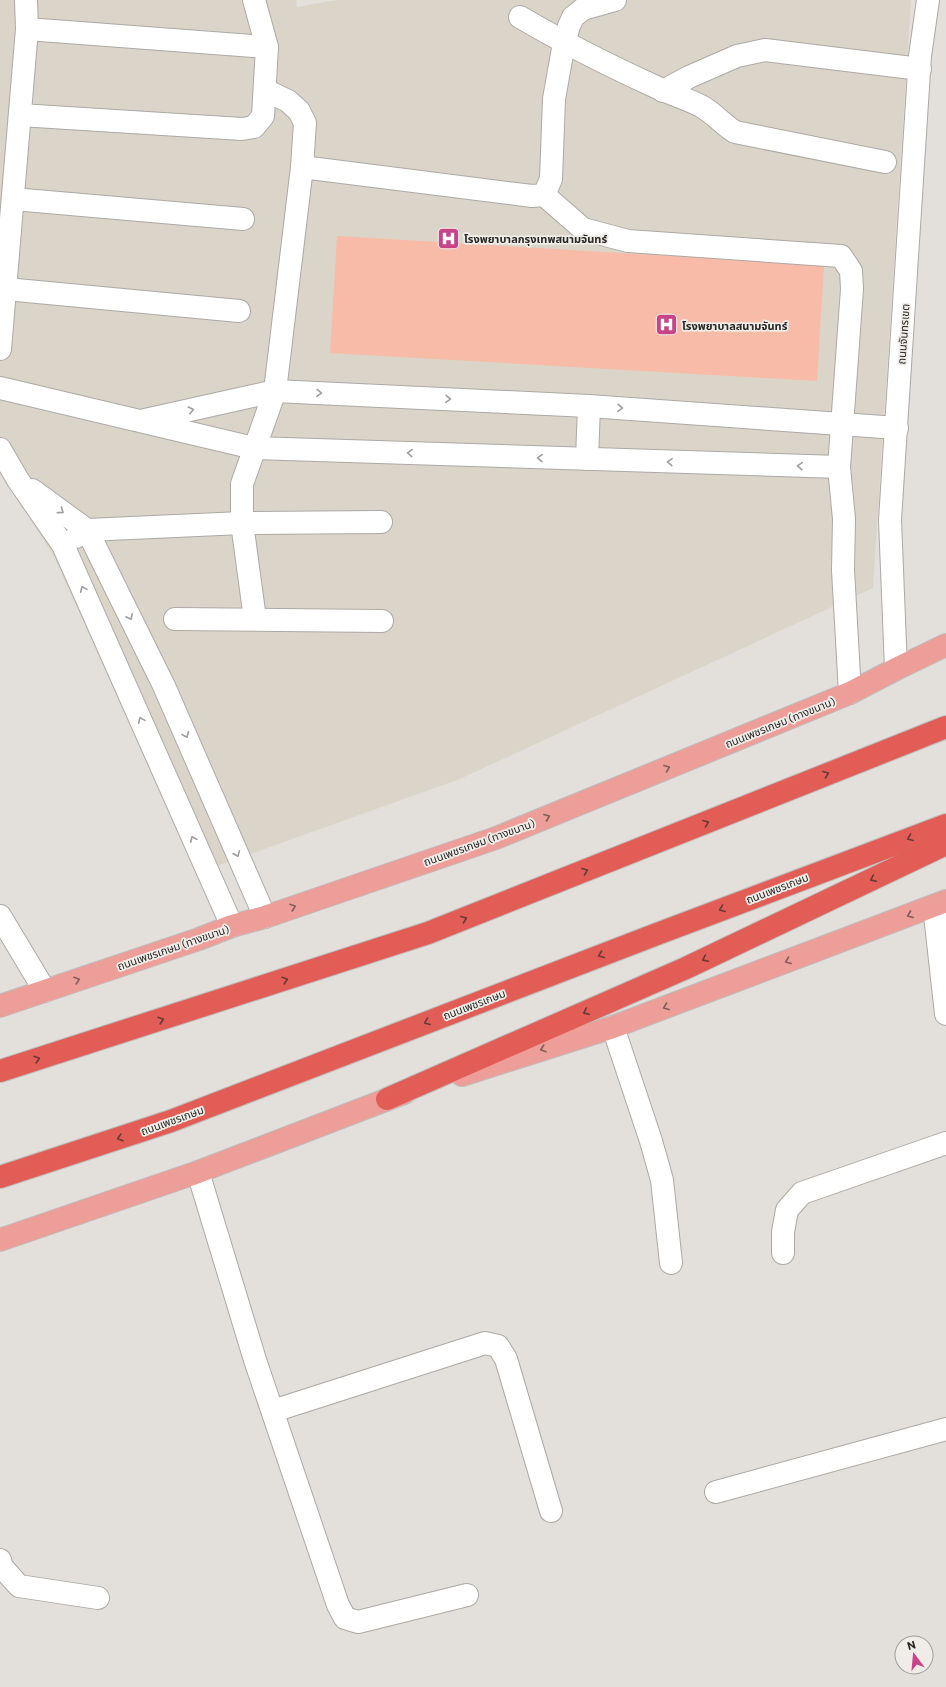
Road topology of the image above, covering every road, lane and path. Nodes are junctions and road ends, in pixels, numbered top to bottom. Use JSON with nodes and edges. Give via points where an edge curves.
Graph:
{"nodes":[{"id":1,"x":26,"y":0,"type":"edge"},
{"id":2,"x":254,"y":0,"type":"edge"},
{"id":3,"x":615,"y":0,"type":"edge"},
{"id":4,"x":928,"y":0,"type":"edge"},
{"id":5,"x":520,"y":17,"type":"dead end"},
{"id":6,"x":27,"y":29,"type":"junction"},
{"id":7,"x":564,"y":43,"type":"junction"},
{"id":8,"x":267,"y":47,"type":"junction"},
{"id":9,"x":920,"y":69,"type":"junction"},
{"id":10,"x":265,"y":90,"type":"junction"},
{"id":11,"x":663,"y":90,"type":"junction"},
{"id":12,"x":20,"y":115,"type":"junction"},
{"id":13,"x":885,"y":162,"type":"dead end"},
{"id":14,"x":302,"y":167,"type":"junction"},
{"id":15,"x":544,"y":195,"type":"junction"},
{"id":16,"x":13,"y":199,"type":"junction"},
{"id":17,"x":243,"y":219,"type":"dead end"},
{"id":18,"x":6,"y":289,"type":"junction"},
{"id":19,"x":239,"y":311,"type":"dead end"},
{"id":20,"x":0,"y":349,"type":"edge"},
{"id":21,"x":0,"y":388,"type":"edge"},
{"id":22,"x":275,"y":391,"type":"junction"},
{"id":23,"x":589,"y":406,"type":"junction"},
{"id":24,"x":139,"y":421,"type":"junction"},
{"id":25,"x":842,"y":423,"type":"junction"},
{"id":26,"x":897,"y":428,"type":"junction"},
{"id":27,"x":254,"y":448,"type":"junction"},
{"id":28,"x":0,"y":449,"type":"edge"},
{"id":29,"x":587,"y":459,"type":"junction"},
{"id":30,"x":839,"y":468,"type":"junction"},
{"id":31,"x":18,"y":480,"type":"junction"},
{"id":32,"x":381,"y":522,"type":"dead end"},
{"id":33,"x":242,"y":523,"type":"junction"},
{"id":34,"x":87,"y":530,"type":"junction"},
{"id":35,"x":63,"y":545,"type":"junction"},
{"id":36,"x":254,"y":619,"type":"junction"},
{"id":37,"x":175,"y":620,"type":"dead end"},
{"id":38,"x":382,"y":621,"type":"dead end"},
{"id":39,"x":946,"y":645,"type":"edge"},
{"id":40,"x":896,"y":669,"type":"junction"},
{"id":41,"x":850,"y":693,"type":"junction"},
{"id":42,"x":946,"y":727,"type":"edge"},
{"id":43,"x":946,"y":825,"type":"edge"},
{"id":44,"x":946,"y":844,"type":"edge"},
{"id":45,"x":940,"y":903,"type":"edge"},
{"id":46,"x":0,"y":916,"type":"edge"},
{"id":47,"x":264,"y":917,"type":"junction"},
{"id":48,"x":232,"y":926,"type":"junction"},
{"id":49,"x":46,"y":991,"type":"junction"},
{"id":50,"x":0,"y":1006,"type":"edge"},
{"id":51,"x":946,"y":1014,"type":"edge"},
{"id":52,"x":613,"y":1027,"type":"junction"},
{"id":53,"x":0,"y":1072,"type":"edge"},
{"id":54,"x":387,"y":1099,"type":"junction"},
{"id":55,"x":946,"y":1143,"type":"edge"},
{"id":56,"x":198,"y":1172,"type":"junction"},
{"id":57,"x":0,"y":1177,"type":"edge"},
{"id":58,"x":0,"y":1240,"type":"edge"},
{"id":59,"x":783,"y":1253,"type":"dead end"},
{"id":60,"x":671,"y":1263,"type":"dead end"},
{"id":61,"x":273,"y":1411,"type":"junction"},
{"id":62,"x":946,"y":1429,"type":"edge"},
{"id":63,"x":716,"y":1492,"type":"dead end"},
{"id":64,"x":551,"y":1511,"type":"dead end"},
{"id":65,"x":0,"y":1560,"type":"edge"},
{"id":66,"x":467,"y":1595,"type":"dead end"},
{"id":67,"x":98,"y":1598,"type":"dead end"}],
"edges":[{"from":1,"to":6,"type":"street"},
{"from":2,"to":8,"type":"street"},
{"from":3,"to":7,"type":"street","via":[[583,9],[573,17]]},
{"from":4,"to":9,"type":"street","name":"ถนนจันทรเขต"},
{"from":5,"to":7,"type":"street"},
{"from":6,"to":8,"type":"street"},
{"from":6,"to":12,"type":"street"},
{"from":7,"to":11,"type":"street"},
{"from":7,"to":15,"type":"street","via":[[554,98],[551,179]]},
{"from":8,"to":10,"type":"street"},
{"from":9,"to":11,"type":"street","via":[[765,50],[737,56]]},
{"from":9,"to":26,"type":"street","name":"ถนนจันทรเขต"},
{"from":10,"to":12,"type":"street","via":[[263,116],[254,127],[242,130]]},
{"from":10,"to":14,"type":"street","via":[[288,101],[299,111],[305,123]]},
{"from":11,"to":13,"type":"street","via":[[703,107],[735,132]]},
{"from":12,"to":16,"type":"street"},
{"from":14,"to":15,"type":"street","via":[[532,196]]},
{"from":14,"to":22,"type":"street"},
{"from":15,"to":25,"type":"street","via":[[583,229],[628,241],[841,256],[851,271],[852,289]]},
{"from":16,"to":17,"type":"street"},
{"from":16,"to":18,"type":"street"},
{"from":18,"to":19,"type":"street"},
{"from":18,"to":20,"type":"street"},
{"from":21,"to":24,"type":"street"},
{"from":22,"to":23,"type":"street","one_way":true},
{"from":24,"to":22,"type":"street","one_way":true},
{"from":22,"to":27,"type":"street"},
{"from":23,"to":25,"type":"street","one_way":true},
{"from":23,"to":29,"type":"street"},
{"from":24,"to":27,"type":"street"},
{"from":25,"to":26,"type":"street"},
{"from":25,"to":30,"type":"street"},
{"from":26,"to":40,"type":"street","name":"ถนนจันทรเขต","via":[[890,520]]},
{"from":29,"to":27,"type":"street","one_way":true},
{"from":27,"to":33,"type":"street","via":[[242,484]]},
{"from":28,"to":31,"type":"street"},
{"from":30,"to":29,"type":"street","one_way":true},
{"from":30,"to":41,"type":"street","via":[[844,519],[843,570]]},
{"from":31,"to":34,"type":"street","one_way":true},
{"from":31,"to":35,"type":"street"},
{"from":32,"to":33,"type":"street"},
{"from":33,"to":34,"type":"street"},
{"from":33,"to":36,"type":"street"},
{"from":34,"to":35,"type":"street"},
{"from":34,"to":47,"type":"street","one_way":true,"via":[[164,686]]},
{"from":48,"to":35,"type":"street","one_way":true},
{"from":36,"to":37,"type":"street"},
{"from":36,"to":38,"type":"street"},
{"from":39,"to":40,"type":"main road","name":"ถนนเพชรเกษม (ทางขนาน)"},
{"from":40,"to":41,"type":"main road","name":"ถนนเพชรเกษม (ทางขนาน)"},
{"from":47,"to":41,"type":"main road","name":"ถนนเพชรเกษม (ทางขนาน)","one_way":true,"via":[[496,838]]},
{"from":53,"to":42,"type":"highway","one_way":true,"via":[[428,933]]},
{"from":43,"to":57,"type":"highway","name":"ถนนเพชรเกษม","one_way":true,"via":[[171,1122]]},
{"from":44,"to":54,"type":"highway","one_way":true,"via":[[686,968]]},
{"from":45,"to":51,"type":"street"},
{"from":45,"to":52,"type":"main road","one_way":true},
{"from":46,"to":49,"type":"street"},
{"from":47,"to":48,"type":"main road","name":"ถนนเพชรเกษม (ทางขนาน)"},
{"from":49,"to":48,"type":"main road","name":"ถนนเพชรเกษม (ทางขนาน)","one_way":true},
{"from":49,"to":50,"type":"main road","name":"ถนนเพชรเกษม (ทางขนาน)"},
{"from":52,"to":54,"type":"main road","one_way":true},
{"from":52,"to":60,"type":"street","via":[[662,1180]]},
{"from":54,"to":56,"type":"main road"},
{"from":55,"to":59,"type":"street","via":[[802,1193],[787,1210]]},
{"from":56,"to":58,"type":"main road"},
{"from":56,"to":61,"type":"street"},
{"from":61,"to":64,"type":"street","via":[[485,1343],[498,1346],[506,1359]]},
{"from":61,"to":66,"type":"street","via":[[338,1605],[345,1618],[358,1622]]},
{"from":62,"to":63,"type":"street"},
{"from":65,"to":67,"type":"street","via":[[2,1567],[18,1586]]}]}
